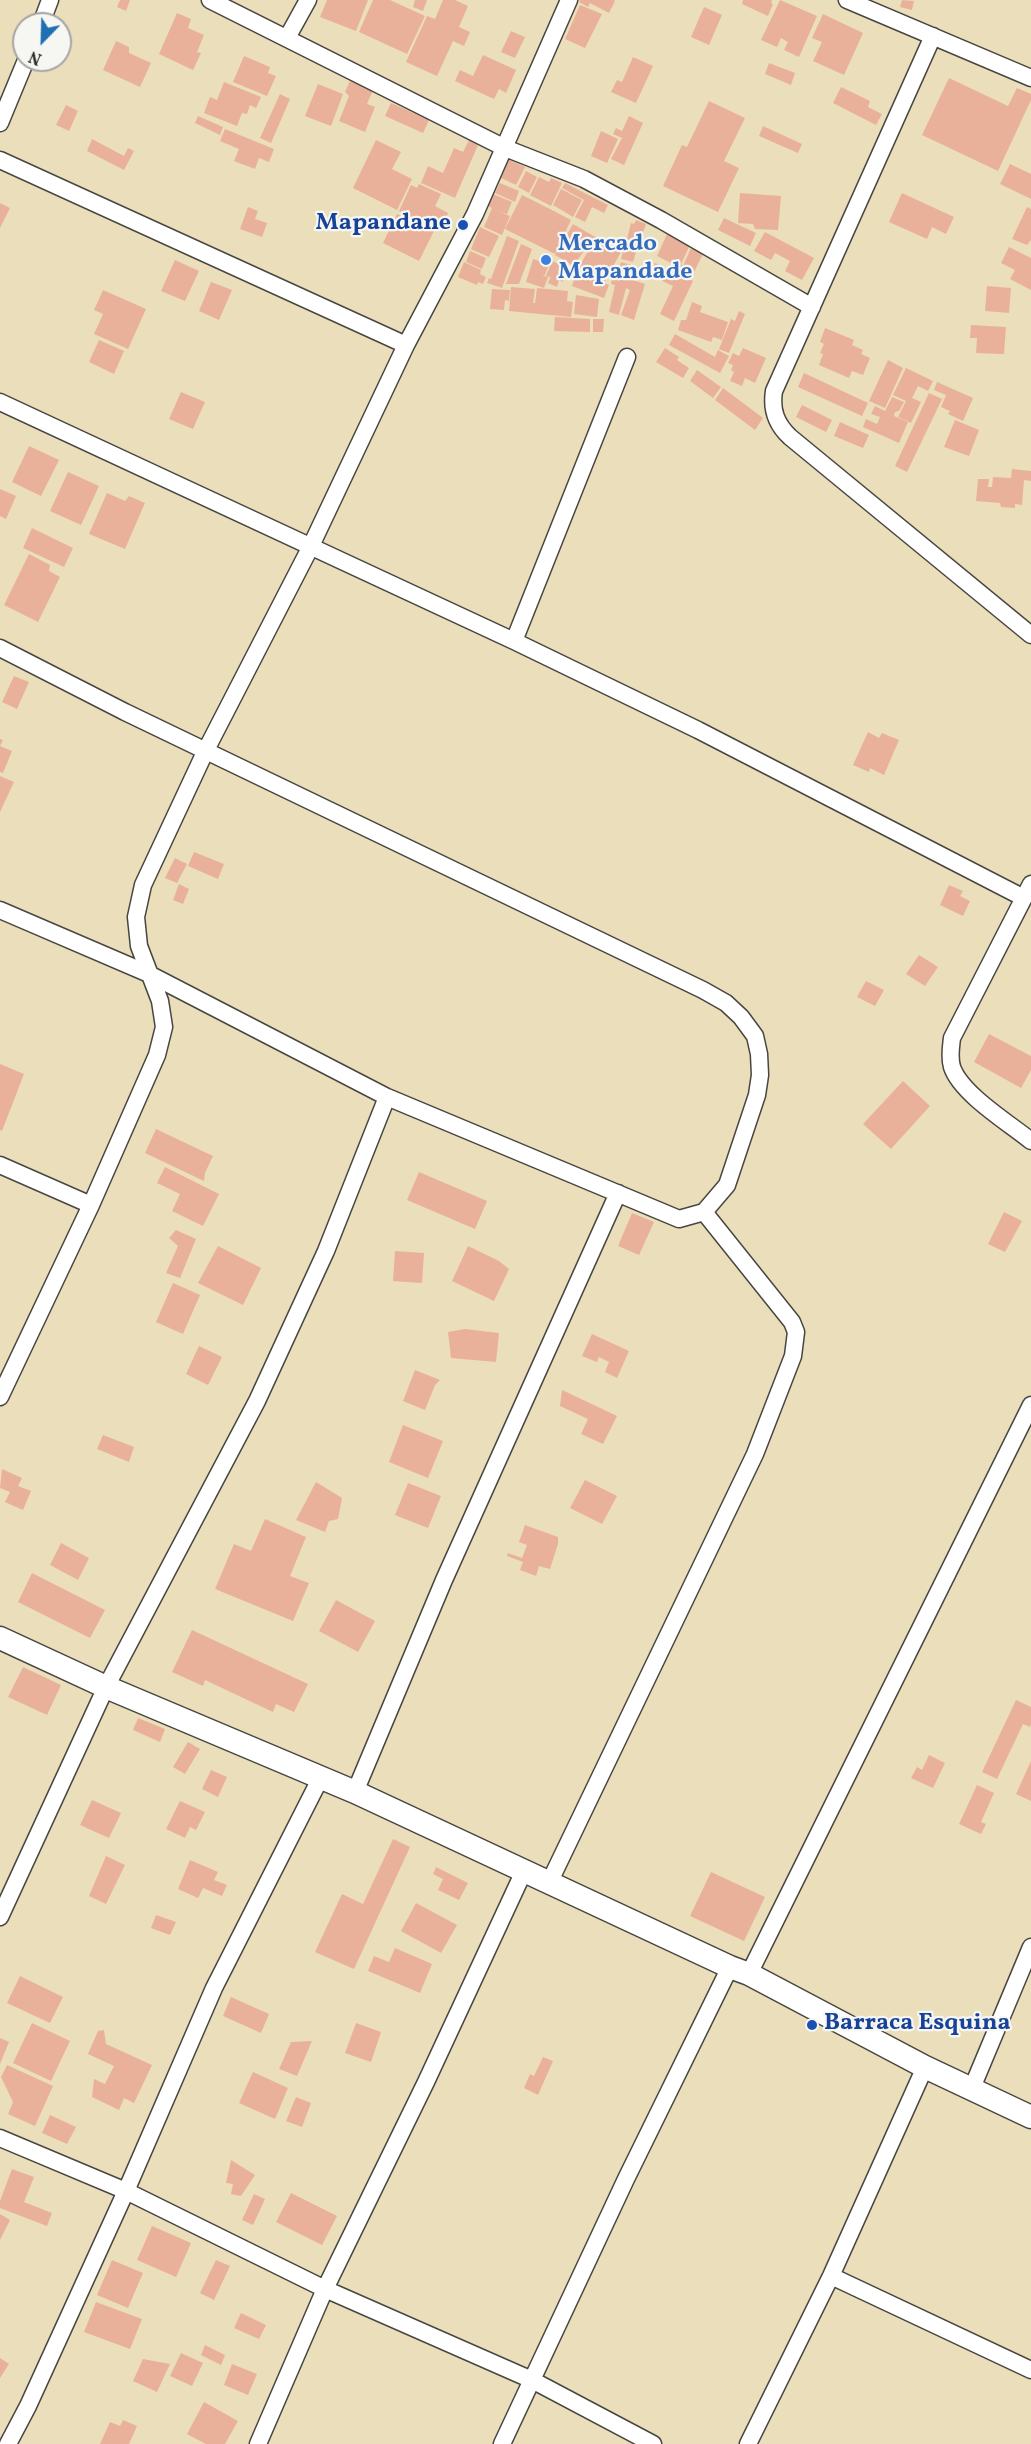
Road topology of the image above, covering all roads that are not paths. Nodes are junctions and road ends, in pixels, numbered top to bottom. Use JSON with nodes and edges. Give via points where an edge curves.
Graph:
{"nodes":[{"id":1,"x":210,"y":0,"type":"edge"},
{"id":2,"x":308,"y":0,"type":"edge"},
{"id":3,"x":569,"y":0,"type":"edge"},
{"id":4,"x":847,"y":0,"type":"edge"},
{"id":5,"x":933,"y":36,"type":"junction"},
{"id":6,"x":287,"y":38,"type":"junction"},
{"id":7,"x":21,"y":72,"type":"edge"},
{"id":8,"x":1031,"y":78,"type":"edge"},
{"id":9,"x":0,"y":123,"type":"edge"},
{"id":10,"x":505,"y":148,"type":"junction"},
{"id":11,"x":0,"y":160,"type":"edge"},
{"id":12,"x":812,"y":307,"type":"junction"},
{"id":13,"x":406,"y":345,"type":"junction"},
{"id":14,"x":627,"y":357,"type":"dead end"},
{"id":15,"x":0,"y":402,"type":"edge"},
{"id":16,"x":310,"y":548,"type":"junction"},
{"id":17,"x":1031,"y":635,"type":"edge"},
{"id":18,"x":514,"y":641,"type":"junction"},
{"id":19,"x":0,"y":648,"type":"edge"},
{"id":20,"x":206,"y":750,"type":"junction"},
{"id":21,"x":1028,"y":891,"type":"edge"},
{"id":22,"x":0,"y":910,"type":"edge"},
{"id":23,"x":149,"y":974,"type":"junction"},
{"id":24,"x":387,"y":1096,"type":"junction"},
{"id":25,"x":1031,"y":1141,"type":"edge"},
{"id":26,"x":0,"y":1165,"type":"edge"},
{"id":27,"x":618,"y":1193,"type":"junction"},
{"id":28,"x":91,"y":1205,"type":"junction"},
{"id":29,"x":704,"y":1212,"type":"junction"},
{"id":30,"x":0,"y":1396,"type":"edge"},
{"id":31,"x":1031,"y":1405,"type":"edge"},
{"id":32,"x":0,"y":1638,"type":"edge"},
{"id":33,"x":106,"y":1687,"type":"junction"},
{"id":34,"x":320,"y":1779,"type":"junction"},
{"id":35,"x":355,"y":1792,"type":"junction"},
{"id":36,"x":524,"y":1870,"type":"junction"},
{"id":37,"x":550,"y":1881,"type":"junction"},
{"id":38,"x":0,"y":1917,"type":"edge"},
{"id":39,"x":1031,"y":1947,"type":"edge"},
{"id":40,"x":740,"y":1970,"type":"junction"},
{"id":41,"x":925,"y":2067,"type":"junction"},
{"id":42,"x":972,"y":2088,"type":"junction"},
{"id":43,"x":1031,"y":2117,"type":"edge"},
{"id":44,"x":0,"y":2138,"type":"edge"},
{"id":45,"x":126,"y":2191,"type":"junction"},
{"id":46,"x":831,"y":2276,"type":"junction"},
{"id":47,"x":325,"y":2289,"type":"junction"},
{"id":48,"x":1031,"y":2370,"type":"edge"},
{"id":49,"x":532,"y":2380,"type":"junction"},
{"id":50,"x":8,"y":2444,"type":"edge"},
{"id":51,"x":258,"y":2444,"type":"edge"},
{"id":52,"x":502,"y":2444,"type":"edge"},
{"id":53,"x":653,"y":2444,"type":"edge"},
{"id":54,"x":748,"y":2444,"type":"edge"}],
"edges":[{"from":1,"to":6,"type":"street"},
{"from":2,"to":6,"type":"street"},
{"from":3,"to":10,"type":"street"},
{"from":4,"to":5,"type":"street"},
{"from":5,"to":8,"type":"street"},
{"from":5,"to":12,"type":"street"},
{"from":6,"to":10,"type":"street"},
{"from":7,"to":9,"type":"street"},
{"from":10,"to":12,"type":"street","via":[[584,179]]},
{"from":10,"to":13,"type":"street"},
{"from":11,"to":13,"type":"street"},
{"from":12,"to":17,"type":"street","via":[[774,392],[772,404],[780,428]]},
{"from":13,"to":16,"type":"street"},
{"from":14,"to":18,"type":"street"},
{"from":15,"to":16,"type":"street"},
{"from":16,"to":18,"type":"street"},
{"from":16,"to":20,"type":"street"},
{"from":18,"to":21,"type":"street"},
{"from":19,"to":20,"type":"street"},
{"from":20,"to":23,"type":"street","via":[[143,885],[136,917],[139,946]]},
{"from":20,"to":29,"type":"street","via":[[703,990],[733,1010],[755,1036],[759,1054],[758,1095],[727,1185]]},
{"from":21,"to":25,"type":"street","via":[[952,1038],[950,1054],[961,1083]]},
{"from":22,"to":23,"type":"street"},
{"from":23,"to":24,"type":"street"},
{"from":23,"to":28,"type":"street","via":[[160,1001],[164,1027],[157,1055]]},
{"from":24,"to":27,"type":"street"},
{"from":24,"to":33,"type":"street","via":[[326,1251],[257,1401]]},
{"from":26,"to":28,"type":"street"},
{"from":27,"to":29,"type":"street","via":[[679,1219]]},
{"from":27,"to":35,"type":"street","via":[[444,1580]]},
{"from":28,"to":30,"type":"street"},
{"from":29,"to":37,"type":"street","via":[[792,1322],[796,1332],[793,1356],[754,1454]]},
{"from":31,"to":40,"type":"street"},
{"from":32,"to":33,"type":"street"},
{"from":33,"to":34,"type":"street"},
{"from":33,"to":38,"type":"street"},
{"from":34,"to":35,"type":"street"},
{"from":34,"to":45,"type":"street","via":[[214,1988]]},
{"from":35,"to":36,"type":"street"},
{"from":36,"to":37,"type":"street"},
{"from":36,"to":47,"type":"street"},
{"from":37,"to":40,"type":"street"},
{"from":39,"to":42,"type":"street"},
{"from":40,"to":41,"type":"street"},
{"from":40,"to":49,"type":"street","via":[[626,2179]]},
{"from":41,"to":42,"type":"street"},
{"from":41,"to":46,"type":"street"},
{"from":42,"to":43,"type":"street"},
{"from":44,"to":45,"type":"street"},
{"from":45,"to":47,"type":"street"},
{"from":45,"to":50,"type":"street"},
{"from":46,"to":48,"type":"street"},
{"from":46,"to":54,"type":"street"},
{"from":47,"to":49,"type":"street"},
{"from":47,"to":51,"type":"street"},
{"from":49,"to":52,"type":"street"},
{"from":49,"to":53,"type":"street"}]}
